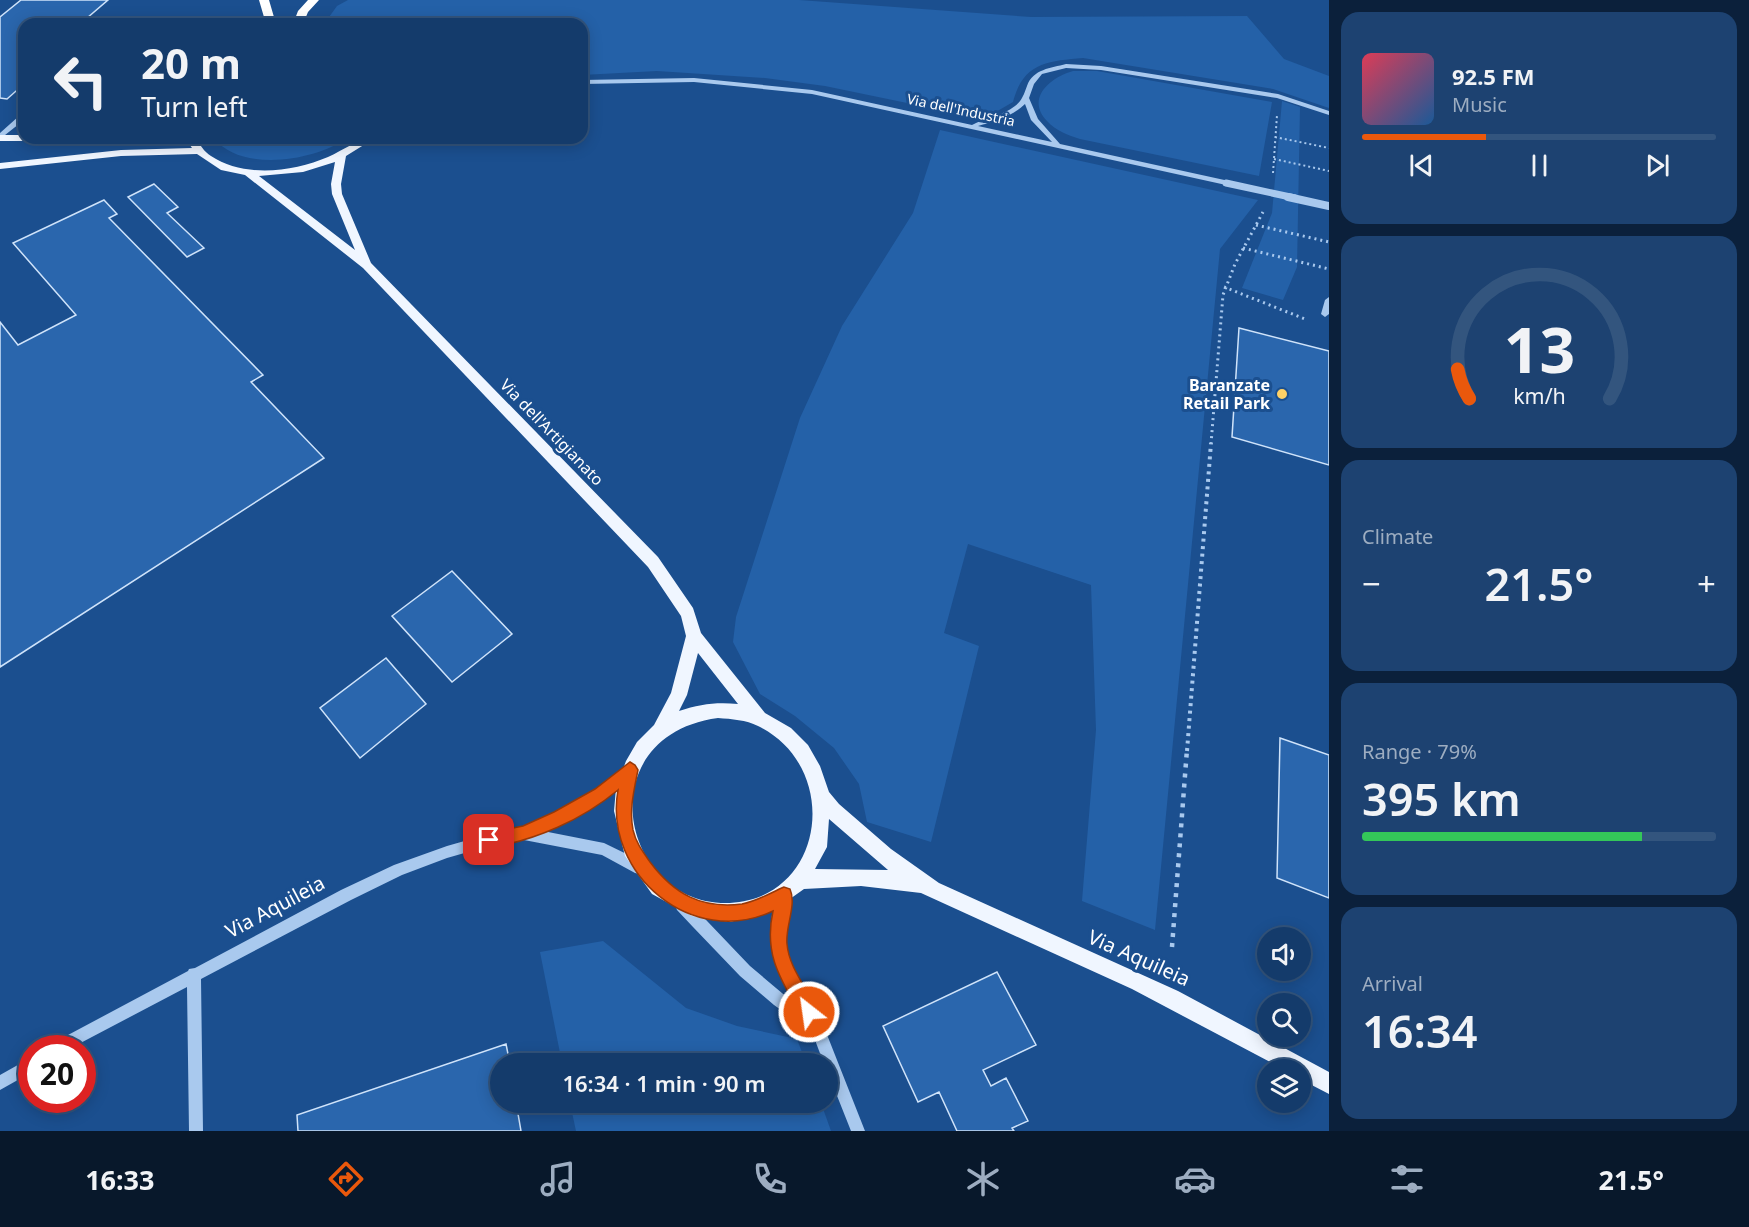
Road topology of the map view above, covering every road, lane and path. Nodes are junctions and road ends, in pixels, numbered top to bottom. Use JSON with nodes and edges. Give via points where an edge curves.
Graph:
{"nodes":[{"id":1,"x":264,"y":0,"type":"edge"},
{"id":2,"x":314,"y":0,"type":"edge"},
{"id":3,"x":269,"y":18,"type":"edge"},
{"id":4,"x":300,"y":18,"type":"edge"},
{"id":5,"x":588,"y":82,"type":"edge"},
{"id":6,"x":1278,"y":96,"type":"junction"},
{"id":7,"x":1026,"y":98,"type":"junction"},
{"id":8,"x":1329,"y":113,"type":"edge"},
{"id":9,"x":18,"y":121,"type":"edge"},
{"id":10,"x":971,"y":126,"type":"junction"},
{"id":11,"x":0,"y":137,"type":"edge"},
{"id":12,"x":1275,"y":137,"type":"junction"},
{"id":13,"x":18,"y":138,"type":"edge"},
{"id":14,"x":193,"y":144,"type":"edge"},
{"id":15,"x":361,"y":144,"type":"edge"},
{"id":16,"x":1058,"y":145,"type":"junction"},
{"id":17,"x":1329,"y":148,"type":"edge"},
{"id":18,"x":197,"y":151,"type":"junction"},
{"id":19,"x":341,"y":157,"type":"junction"},
{"id":20,"x":1274,"y":159,"type":"junction"},
{"id":21,"x":0,"y":166,"type":"edge"},
{"id":22,"x":1329,"y":171,"type":"edge"},
{"id":23,"x":247,"y":172,"type":"junction"},
{"id":24,"x":1272,"y":180,"type":"dead end"},
{"id":25,"x":1267,"y":203,"type":"dead end"},
{"id":26,"x":1329,"y":206,"type":"edge"},
{"id":27,"x":1256,"y":225,"type":"junction"},
{"id":28,"x":1329,"y":242,"type":"edge"},
{"id":29,"x":1243,"y":248,"type":"junction"},
{"id":30,"x":367,"y":265,"type":"junction"},
{"id":31,"x":1329,"y":269,"type":"edge"},
{"id":32,"x":1224,"y":287,"type":"junction"},
{"id":33,"x":1329,"y":300,"type":"edge"},
{"id":34,"x":1325,"y":314,"type":"dead end"},
{"id":35,"x":1312,"y":321,"type":"dead end"},
{"id":36,"x":694,"y":636,"type":"junction"},
{"id":37,"x":759,"y":717,"type":"junction"},
{"id":38,"x":661,"y":729,"type":"junction"},
{"id":39,"x":630,"y":770,"type":"junction"},
{"id":40,"x":822,"y":798,"type":"junction"},
{"id":41,"x":524,"y":834,"type":"junction"},
{"id":42,"x":644,"y":870,"type":"junction"},
{"id":43,"x":800,"y":880,"type":"junction"},
{"id":44,"x":924,"y":885,"type":"junction"},
{"id":45,"x":784,"y":895,"type":"junction"},
{"id":46,"x":678,"y":900,"type":"junction"},
{"id":47,"x":1172,"y":947,"type":"dead end"},
{"id":48,"x":194,"y":974,"type":"junction"},
{"id":49,"x":818,"y":1027,"type":"junction"},
{"id":50,"x":82,"y":1035,"type":"edge"},
{"id":51,"x":18,"y":1072,"type":"edge"},
{"id":52,"x":0,"y":1083,"type":"edge"},
{"id":53,"x":1329,"y":1084,"type":"edge"},
{"id":54,"x":196,"y":1131,"type":"edge"},
{"id":55,"x":858,"y":1131,"type":"edge"}],
"edges":[{"from":1,"to":3,"type":"highway"},
{"from":2,"to":4,"type":"highway"},
{"from":5,"to":10,"type":"street","name":"Via dell'Industria","via":[[686,80],[765,86],[812,92]]},
{"from":6,"to":7,"type":"street","via":[[1073,66],[1040,73]]},
{"from":6,"to":8,"type":"street"},
{"from":6,"to":12,"type":"path"},
{"from":7,"to":10,"type":"street","via":[[1017,108]]},
{"from":7,"to":16,"type":"street","via":[[1035,120]]},
{"from":9,"to":11,"type":"street"},
{"from":10,"to":16,"type":"street","name":"Via dell'Industria"},
{"from":11,"to":13,"type":"main road"},
{"from":12,"to":17,"type":"path"},
{"from":12,"to":20,"type":"path"},
{"from":14,"to":18,"type":"main road"},
{"from":15,"to":19,"type":"main road"},
{"from":16,"to":26,"type":"street","name":"Via dell'Industria","bridge":true},
{"from":18,"to":21,"type":"main road","via":[[121,153]]},
{"from":18,"to":23,"type":"main road","via":[[226,168]]},
{"from":19,"to":23,"type":"main road","via":[[295,171]]},
{"from":19,"to":30,"type":"main road","name":"Via dell'Artigianato","via":[[337,194]]},
{"from":20,"to":22,"type":"path"},
{"from":20,"to":24,"type":"path"},
{"from":23,"to":30,"type":"main road","name":"Via dell'Artigianato"},
{"from":25,"to":27,"type":"path"},
{"from":27,"to":28,"type":"path"},
{"from":27,"to":29,"type":"path"},
{"from":29,"to":31,"type":"path"},
{"from":29,"to":32,"type":"path"},
{"from":30,"to":36,"type":"main road","name":"Via dell'Artigianato","via":[[653,562],[688,613]]},
{"from":32,"to":35,"type":"path"},
{"from":32,"to":47,"type":"path"},
{"from":33,"to":34,"type":"street"},
{"from":36,"to":37,"type":"main road","name":"Via dell'Artigianato"},
{"from":36,"to":38,"type":"main road","via":[[680,695]]},
{"from":37,"to":38,"type":"main road","via":[[725,709],[708,710],[675,720]]},
{"from":37,"to":40,"type":"main road","via":[[801,749]]},
{"from":38,"to":39,"type":"main road","via":[[638,754]]},
{"from":39,"to":41,"type":"street","name":"Via Aquileia","via":[[583,806]]},
{"from":39,"to":42,"type":"main road","via":[[623,809],[625,830],[632,852]]},
{"from":40,"to":43,"type":"main road","via":[[821,842]]},
{"from":40,"to":44,"type":"main road","via":[[854,830]]},
{"from":41,"to":42,"type":"street","name":"Via Aquileia","via":[[604,849]]},
{"from":41,"to":48,"type":"street","name":"Via Aquileia","via":[[447,852],[399,870]]},
{"from":42,"to":46,"type":"main road","via":[[659,888]]},
{"from":43,"to":44,"type":"main road","via":[[866,876]]},
{"from":43,"to":45,"type":"main road"},
{"from":44,"to":53,"type":"main road","name":"Via Aquileia","via":[[1204,1012]]},
{"from":45,"to":46,"type":"main road","via":[[754,909],[722,914]]},
{"from":45,"to":49,"type":"street","via":[[778,946],[785,969]]},
{"from":46,"to":49,"type":"street","via":[[758,985]]},
{"from":48,"to":50,"type":"street","name":"Via Aquileia"},
{"from":48,"to":54,"type":"street"},
{"from":49,"to":55,"type":"street"},
{"from":51,"to":52,"type":"street"}]}
